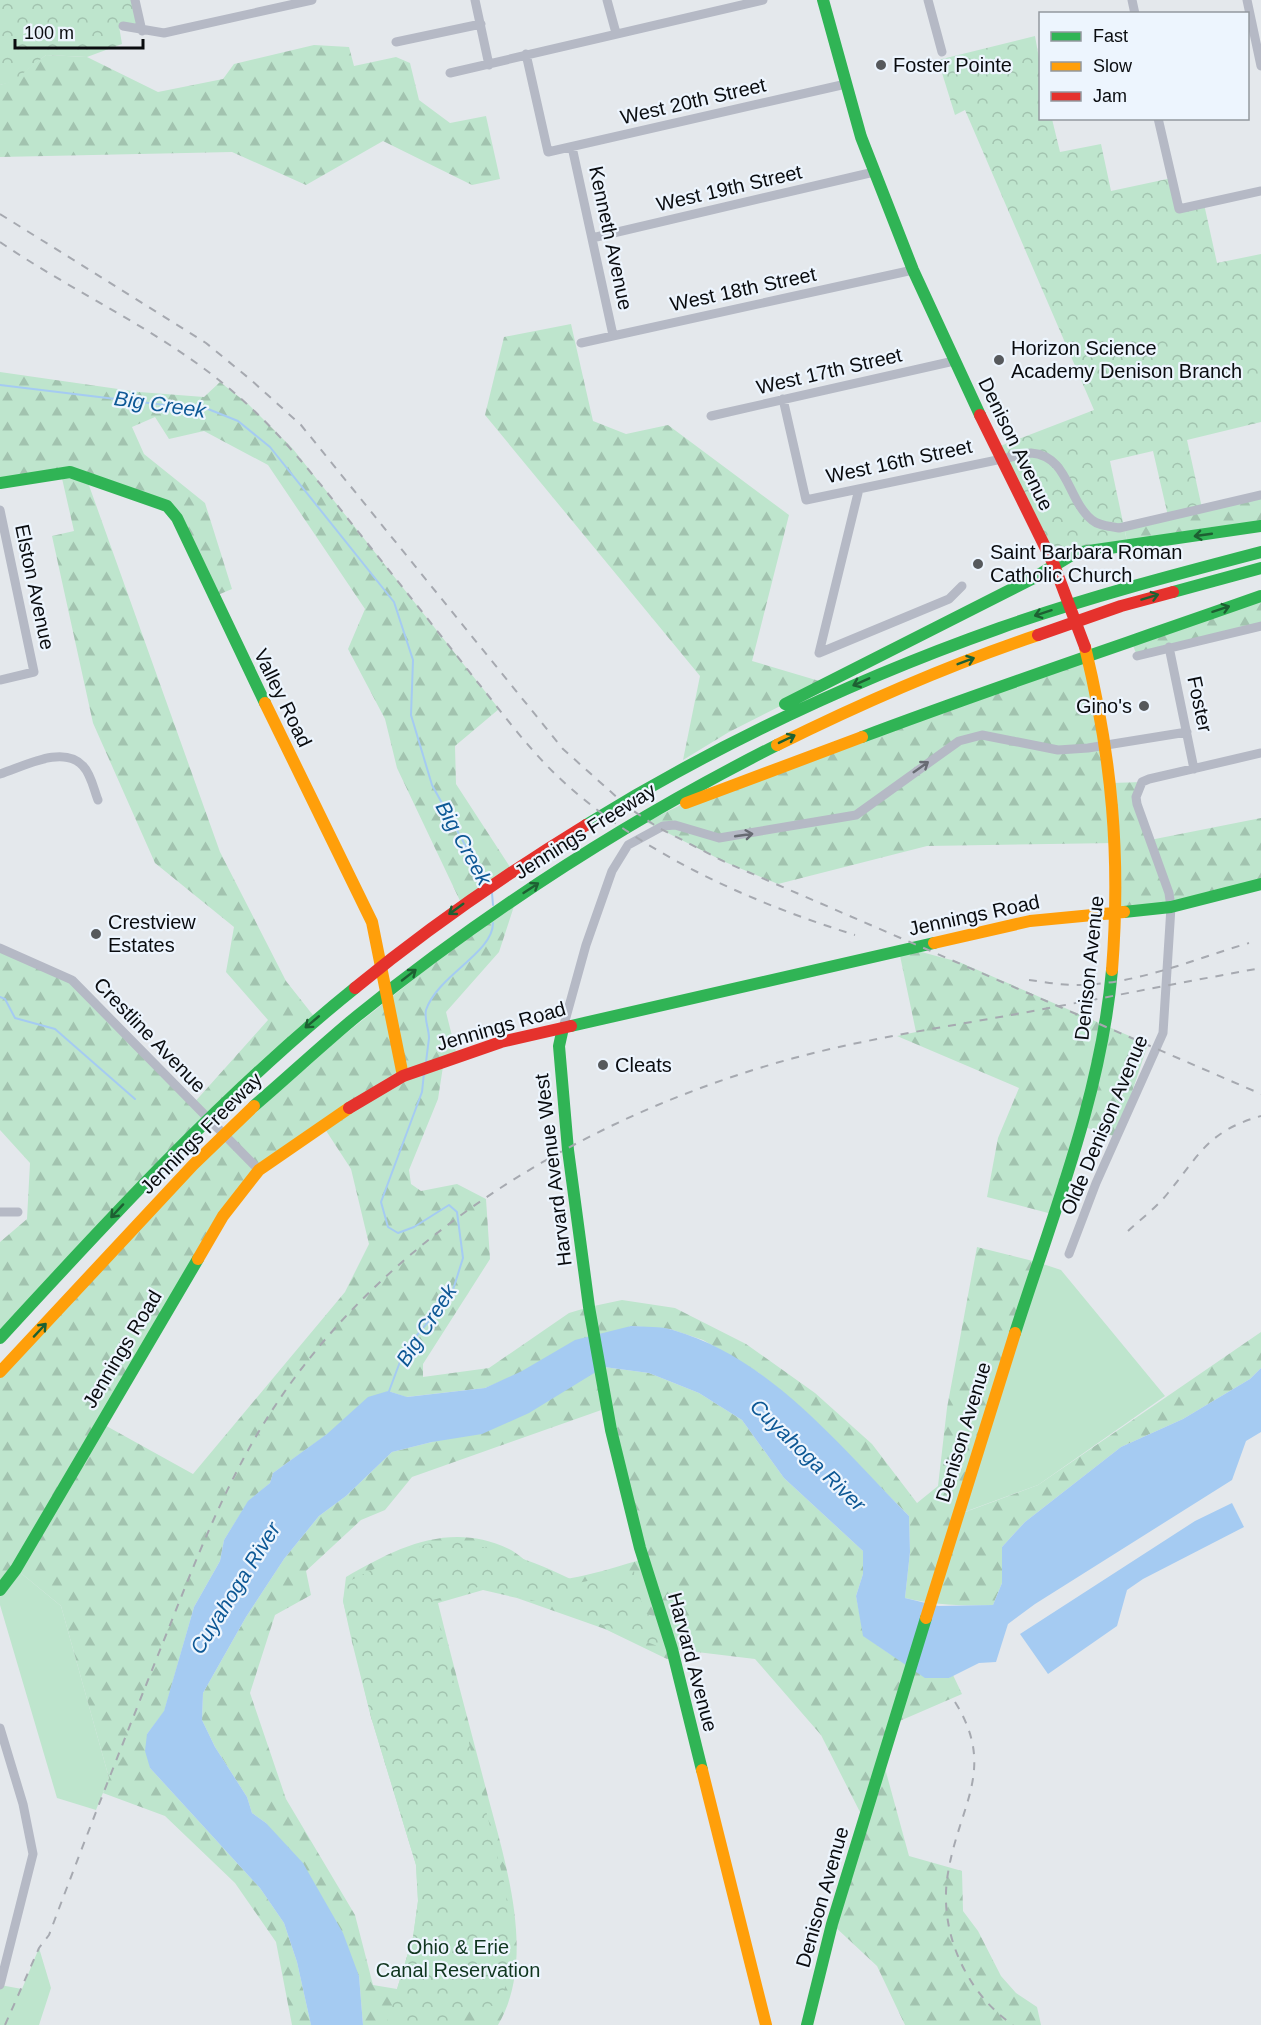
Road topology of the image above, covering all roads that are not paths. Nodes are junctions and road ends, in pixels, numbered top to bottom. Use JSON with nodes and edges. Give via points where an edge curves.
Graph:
{"nodes":[{"id":1,"x":135,"y":0,"type":"edge"},
{"id":2,"x":312,"y":0,"type":"edge"},
{"id":3,"x":475,"y":0,"type":"edge"},
{"id":4,"x":607,"y":0,"type":"edge"},
{"id":5,"x":712,"y":0,"type":"edge"},
{"id":6,"x":763,"y":0,"type":"edge"},
{"id":7,"x":823,"y":0,"type":"edge"},
{"id":8,"x":928,"y":0,"type":"edge"},
{"id":9,"x":1247,"y":0,"type":"edge"},
{"id":10,"x":715,"y":10,"type":"junction"},
{"id":11,"x":481,"y":24,"type":"junction"},
{"id":12,"x":123,"y":26,"type":"dead end"},
{"id":13,"x":142,"y":30,"type":"junction"},
{"id":14,"x":616,"y":33,"type":"junction"},
{"id":15,"x":396,"y":42,"type":"dead end"},
{"id":16,"x":942,"y":52,"type":"dead end"},
{"id":17,"x":526,"y":54,"type":"junction"},
{"id":18,"x":489,"y":65,"type":"junction"},
{"id":19,"x":1261,"y":66,"type":"edge"},
{"id":20,"x":450,"y":73,"type":"dead end"},
{"id":21,"x":846,"y":84,"type":"junction"},
{"id":22,"x":1158,"y":120,"type":"edge"},
{"id":23,"x":573,"y":147,"type":"junction"},
{"id":24,"x":874,"y":172,"type":"junction"},
{"id":25,"x":1261,"y":191,"type":"edge"},
{"id":26,"x":592,"y":238,"type":"junction"},
{"id":27,"x":913,"y":270,"type":"junction"},
{"id":28,"x":614,"y":335,"type":"junction"},
{"id":29,"x":581,"y":343,"type":"dead end"},
{"id":30,"x":954,"y":361,"type":"junction"},
{"id":31,"x":783,"y":399,"type":"junction"},
{"id":32,"x":711,"y":416,"type":"dead end"},
{"id":33,"x":1000,"y":458,"type":"junction"},
{"id":34,"x":0,"y":483,"type":"edge"},
{"id":35,"x":859,"y":489,"type":"junction"},
{"id":36,"x":1261,"y":495,"type":"edge"},
{"id":37,"x":0,"y":510,"type":"edge"},
{"id":38,"x":1261,"y":526,"type":"edge"},
{"id":39,"x":1261,"y":552,"type":"edge"},
{"id":40,"x":1054,"y":565,"type":"junction"},
{"id":41,"x":1261,"y":568,"type":"edge"},
{"id":42,"x":962,"y":586,"type":"dead end"},
{"id":43,"x":1261,"y":596,"type":"edge"},
{"id":44,"x":1261,"y":626,"type":"edge"},
{"id":45,"x":1169,"y":647,"type":"junction"},
{"id":46,"x":1086,"y":652,"type":"junction"},
{"id":47,"x":1137,"y":656,"type":"dead end"},
{"id":48,"x":0,"y":680,"type":"edge"},
{"id":49,"x":1187,"y":732,"type":"junction"},
{"id":50,"x":731,"y":737,"type":"junction"},
{"id":51,"x":1106,"y":745,"type":"junction"},
{"id":52,"x":1261,"y":753,"type":"edge"},
{"id":53,"x":1194,"y":769,"type":"junction"},
{"id":54,"x":0,"y":774,"type":"edge"},
{"id":55,"x":98,"y":800,"type":"dead end"},
{"id":56,"x":588,"y":850,"type":"junction"},
{"id":57,"x":1261,"y":884,"type":"edge"},
{"id":58,"x":1171,"y":907,"type":"junction"},
{"id":59,"x":0,"y":948,"type":"edge"},
{"id":60,"x":563,"y":1028,"type":"junction"},
{"id":61,"x":408,"y":1074,"type":"junction"},
{"id":62,"x":259,"y":1170,"type":"junction"},
{"id":63,"x":0,"y":1212,"type":"edge"},
{"id":64,"x":18,"y":1212,"type":"dead end"},
{"id":65,"x":1069,"y":1254,"type":"dead end"},
{"id":66,"x":589,"y":1307,"type":"joint"},
{"id":67,"x":0,"y":1338,"type":"edge"},
{"id":68,"x":0,"y":1372,"type":"edge"},
{"id":69,"x":0,"y":1590,"type":"edge"},
{"id":70,"x":0,"y":1728,"type":"edge"},
{"id":71,"x":0,"y":1985,"type":"edge"},
{"id":72,"x":765,"y":2019,"type":"edge"},
{"id":73,"x":805,"y":2022,"type":"edge"},
{"id":74,"x":774,"y":2025,"type":"edge"}],
"edges":[{"from":1,"to":13,"type":"street"},
{"from":2,"to":13,"type":"street","via":[[164,33]]},
{"from":3,"to":11,"type":"street"},
{"from":4,"to":14,"type":"street"},
{"from":5,"to":10,"type":"street"},
{"from":6,"to":10,"type":"street"},
{"from":7,"to":21,"type":"main road","name":"Denison Avenue"},
{"from":8,"to":16,"type":"street"},
{"from":9,"to":19,"type":"street"},
{"from":10,"to":14,"type":"street"},
{"from":11,"to":15,"type":"street"},
{"from":11,"to":18,"type":"street"},
{"from":12,"to":13,"type":"street"},
{"from":14,"to":17,"type":"street"},
{"from":17,"to":18,"type":"street"},
{"from":17,"to":23,"type":"street","name":"West 20th Street","via":[[549,152]]},
{"from":18,"to":20,"type":"street"},
{"from":21,"to":23,"type":"street","name":"West 20th Street"},
{"from":21,"to":24,"type":"main road","name":"Denison Avenue"},
{"from":22,"to":25,"type":"street","via":[[1179,209]]},
{"from":23,"to":26,"type":"street","name":"Kenneth Avenue"},
{"from":24,"to":26,"type":"street","name":"West 19th Street"},
{"from":24,"to":27,"type":"main road","name":"Denison Avenue"},
{"from":26,"to":28,"type":"street","name":"Kenneth Avenue"},
{"from":27,"to":28,"type":"street","name":"West 18th Street"},
{"from":27,"to":30,"type":"main road","name":"Denison Avenue"},
{"from":28,"to":29,"type":"street","name":"West 18th Street"},
{"from":30,"to":31,"type":"street","name":"West 17th Street"},
{"from":30,"to":33,"type":"main road","name":"Denison Avenue"},
{"from":31,"to":32,"type":"street","name":"West 17th Street"},
{"from":31,"to":35,"type":"street","name":"West 16th Street","via":[[806,500]]},
{"from":33,"to":35,"type":"street","name":"West 16th Street"},
{"from":33,"to":36,"type":"street","name":"West 16th Street","via":[[1045,454],[1061,471],[1091,520],[1102,526],[1119,528]]},
{"from":33,"to":40,"type":"main road","name":"Denison Avenue"},
{"from":34,"to":61,"type":"main road","name":"Valley Road","via":[[70,472],[152,499],[167,506],[177,518],[372,922]]},
{"from":35,"to":42,"type":"street","via":[[819,653],[949,599]]},
{"from":37,"to":48,"type":"street","name":"Elston Avenue","via":[[34,672]]},
{"from":38,"to":40,"type":"main road","one_way":true,"via":[[1075,554]]},
{"from":39,"to":50,"type":"main road","one_way":true,"via":[[1099,595],[985,632]]},
{"from":40,"to":46,"type":"main road","name":"Denison Avenue"},
{"from":40,"to":50,"type":"main road"},
{"from":56,"to":41,"type":"main road","name":"Jennings Freeway","one_way":true,"via":[[734,764],[896,689],[1050,629],[1163,593]]},
{"from":46,"to":43,"type":"main road","one_way":true},
{"from":44,"to":45,"type":"street"},
{"from":45,"to":47,"type":"street"},
{"from":45,"to":49,"type":"street","name":"Foster"},
{"from":46,"to":51,"type":"main road","name":"Denison Avenue"},
{"from":46,"to":56,"type":"main road","via":[[695,798]]},
{"from":49,"to":51,"type":"street"},
{"from":49,"to":53,"type":"street","name":"Foster"},
{"from":50,"to":67,"type":"main road","name":"Jennings Freeway","one_way":true,"via":[[665,771],[483,890],[357,985],[186,1138]]},
{"from":60,"to":51,"type":"street","one_way":true,"via":[[586,945],[620,855],[628,845],[663,826],[675,825],[718,838],[856,815],[959,741],[982,735],[1058,750]]},
{"from":51,"to":73,"type":"main road","name":"Denison Avenue","via":[[1117,855],[1117,908],[1100,1056]]},
{"from":52,"to":53,"type":"street"},
{"from":53,"to":58,"type":"street","name":"Olde Denison Avenue","via":[[1142,782],[1136,797]]},
{"from":54,"to":55,"type":"street","via":[[55,756],[73,757],[85,767]]},
{"from":68,"to":56,"type":"main road","name":"Jennings Freeway","one_way":true,"via":[[246,1113],[363,1011],[449,944]]},
{"from":57,"to":58,"type":"main road","name":"Jennings Road"},
{"from":58,"to":60,"type":"main road","name":"Jennings Road","via":[[1030,921]]},
{"from":58,"to":65,"type":"street","name":"Olde Denison Avenue","via":[[1163,1034],[1096,1183]]},
{"from":59,"to":62,"type":"street","name":"Crestline Avenue","via":[[72,980]]},
{"from":60,"to":61,"type":"main road","name":"Jennings Road","via":[[501,1042]]},
{"from":60,"to":66,"type":"main road","name":"Harvard Avenue West","via":[[560,1064]]},
{"from":61,"to":62,"type":"main road","name":"Jennings Road","via":[[335,1117]]},
{"from":62,"to":69,"type":"main road","name":"Jennings Road","via":[[223,1216]]},
{"from":63,"to":64,"type":"street"},
{"from":66,"to":72,"type":"main road","name":"Harvard Avenue","via":[[624,1484],[672,1649]]},
{"from":70,"to":71,"type":"street","via":[[33,1854]]},
{"from":72,"to":74,"type":"main road"}]}
